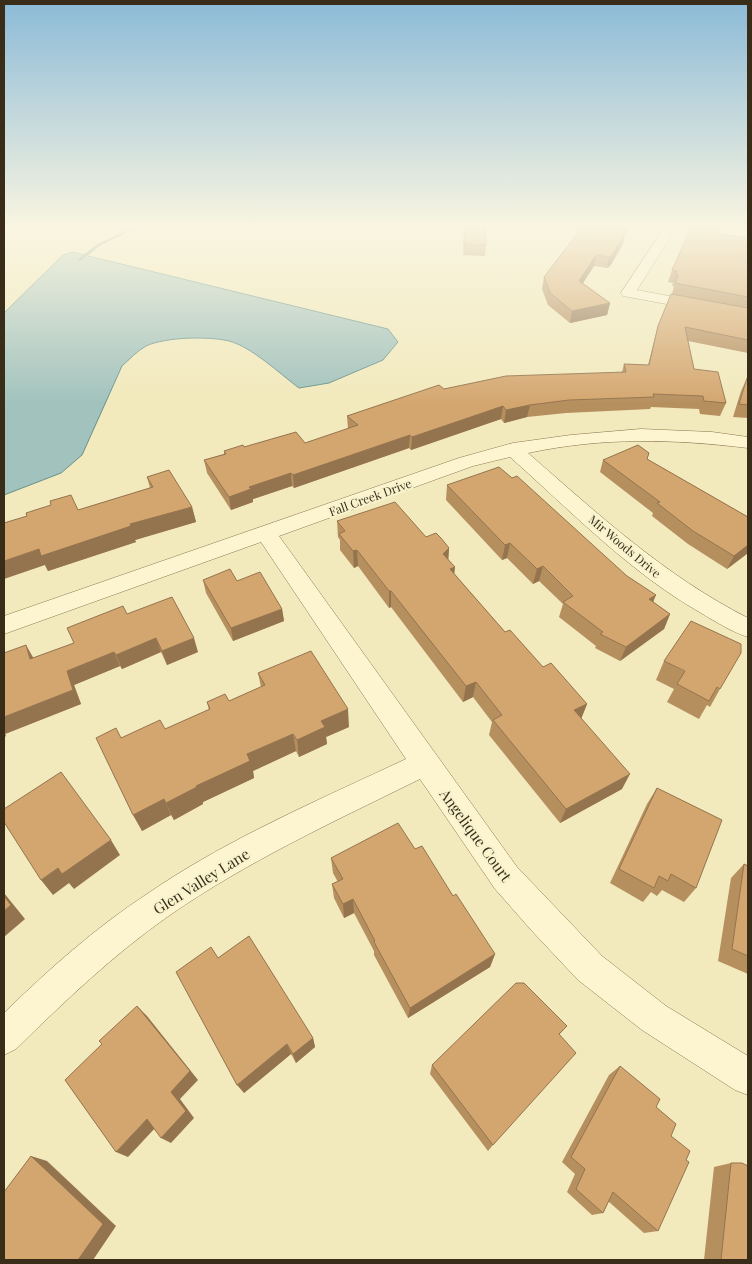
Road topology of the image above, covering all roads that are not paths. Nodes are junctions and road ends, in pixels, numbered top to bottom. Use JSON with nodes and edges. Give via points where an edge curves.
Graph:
{"nodes":[{"id":1,"x":632,"y":287,"type":"edge"},
{"id":2,"x":748,"y":315,"type":"edge"},
{"id":3,"x":748,"y":443,"type":"edge"},
{"id":4,"x":513,"y":449,"type":"junction"},
{"id":5,"x":266,"y":533,"type":"junction"},
{"id":6,"x":4,"y":625,"type":"edge"},
{"id":7,"x":748,"y":628,"type":"edge"},
{"id":8,"x":425,"y":762,"type":"junction"},
{"id":9,"x":4,"y":1037,"type":"edge"},
{"id":10,"x":748,"y":1077,"type":"edge"}],
"edges":[{"from":1,"to":2,"type":"street","via":[[628,293]]},
{"from":3,"to":4,"type":"street","name":"Fall Creek Drive","via":[[606,435]]},
{"from":4,"to":5,"type":"street","name":"Fall Creek Drive","via":[[466,462]]},
{"from":4,"to":7,"type":"street","name":"Mir Woods Drive","via":[[678,589]]},
{"from":5,"to":6,"type":"street","name":"Fall Creek Drive"},
{"from":5,"to":8,"type":"street","name":"Angelique Court"},
{"from":8,"to":9,"type":"street","name":"Glen Valley Lane","via":[[247,852],[180,890],[109,942]]},
{"from":8,"to":10,"type":"street","name":"Angelique Court","via":[[506,878],[590,968],[654,1018]]}]}
